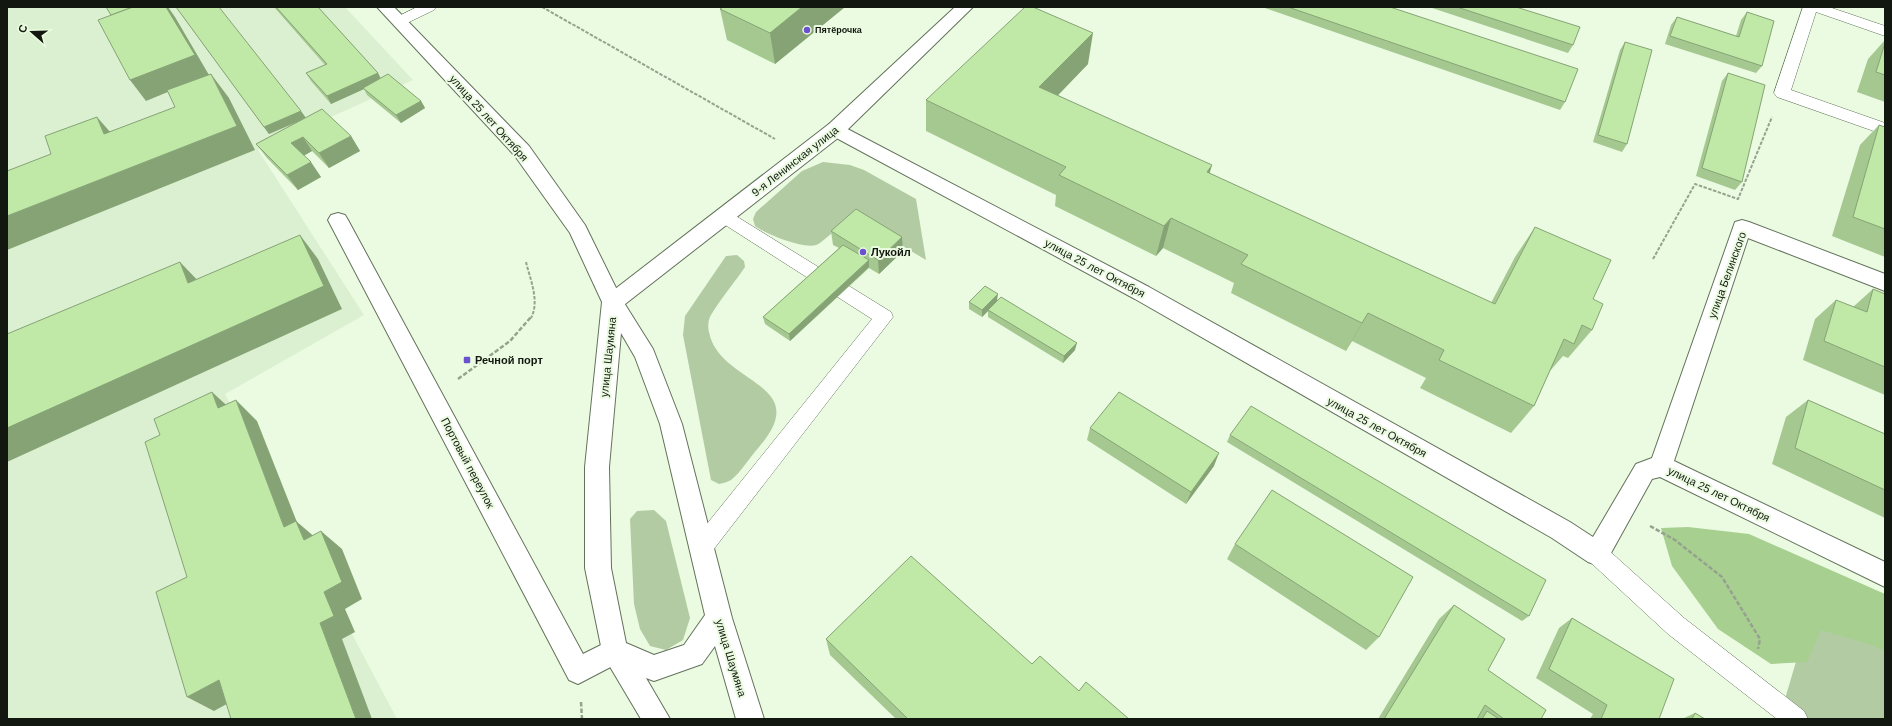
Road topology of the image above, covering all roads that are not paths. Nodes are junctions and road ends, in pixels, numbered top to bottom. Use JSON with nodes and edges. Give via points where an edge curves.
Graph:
{"nodes":[{"id":1,"x":385,"y":7,"type":"edge"},
{"id":2,"x":429,"y":7,"type":"edge"},
{"id":3,"x":965,"y":7,"type":"edge"},
{"id":4,"x":1810,"y":7,"type":"edge"},
{"id":5,"x":1814,"y":7,"type":"edge"},
{"id":6,"x":400,"y":22,"type":"junction"},
{"id":7,"x":1885,"y":31,"type":"edge"},
{"id":8,"x":836,"y":129,"type":"junction"},
{"id":9,"x":1885,"y":129,"type":"edge"},
{"id":10,"x":725,"y":217,"type":"junction"},
{"id":11,"x":338,"y":220,"type":"dead end"},
{"id":12,"x":1885,"y":283,"type":"edge"},
{"id":13,"x":613,"y":302,"type":"junction"},
{"id":14,"x":1662,"y":466,"type":"junction"},
{"id":15,"x":702,"y":547,"type":"junction"},
{"id":16,"x":1597,"y":554,"type":"junction"},
{"id":17,"x":1885,"y":575,"type":"edge"},
{"id":18,"x":719,"y":618,"type":"junction"},
{"id":19,"x":615,"y":651,"type":"junction"},
{"id":20,"x":656,"y":719,"type":"edge"},
{"id":21,"x":750,"y":719,"type":"edge"},
{"id":22,"x":1796,"y":719,"type":"edge"}],
"edges":[{"from":1,"to":6,"type":"street","name":"улица 25 лет Октября"},
{"from":2,"to":6,"type":"lane"},
{"from":3,"to":8,"type":"street","name":"9-я Ленинская улица"},
{"from":4,"to":9,"type":"lane","via":[[1782,93]]},
{"from":5,"to":7,"type":"lane"},
{"from":6,"to":13,"type":"street","name":"улица 25 лет Октября","via":[[522,151],[578,230]]},
{"from":8,"to":10,"type":"street","name":"9-я Ленинская улица"},
{"from":8,"to":16,"type":"street","name":"улица 25 лет Октября","via":[[1142,293],[1561,530]]},
{"from":10,"to":13,"type":"street","name":"9-я Ленинская улица"},
{"from":10,"to":15,"type":"lane","via":[[884,317]]},
{"from":11,"to":19,"type":"street","name":"Портовый переулок","via":[[578,670]]},
{"from":12,"to":14,"type":"street","name":"улица Белинского","via":[[1742,227]]},
{"from":13,"to":15,"type":"street","name":"улица Шаумяна","via":[[645,355],[671,424]]},
{"from":13,"to":19,"type":"street","name":"улица Шаумяна","via":[[597,467],[598,568]]},
{"from":14,"to":16,"type":"street","name":"улица 25 лет Октября","via":[[1644,471]]},
{"from":14,"to":17,"type":"street","name":"улица 25 лет Октября"},
{"from":15,"to":18,"type":"street","name":"улица Шаумяна"},
{"from":16,"to":22,"type":"lane","via":[[1676,626]]},
{"from":18,"to":19,"type":"street","via":[[694,655],[654,668]]},
{"from":18,"to":21,"type":"street","name":"улица Шаумяна"},
{"from":19,"to":20,"type":"street","name":"улица Шаумяна"}]}
